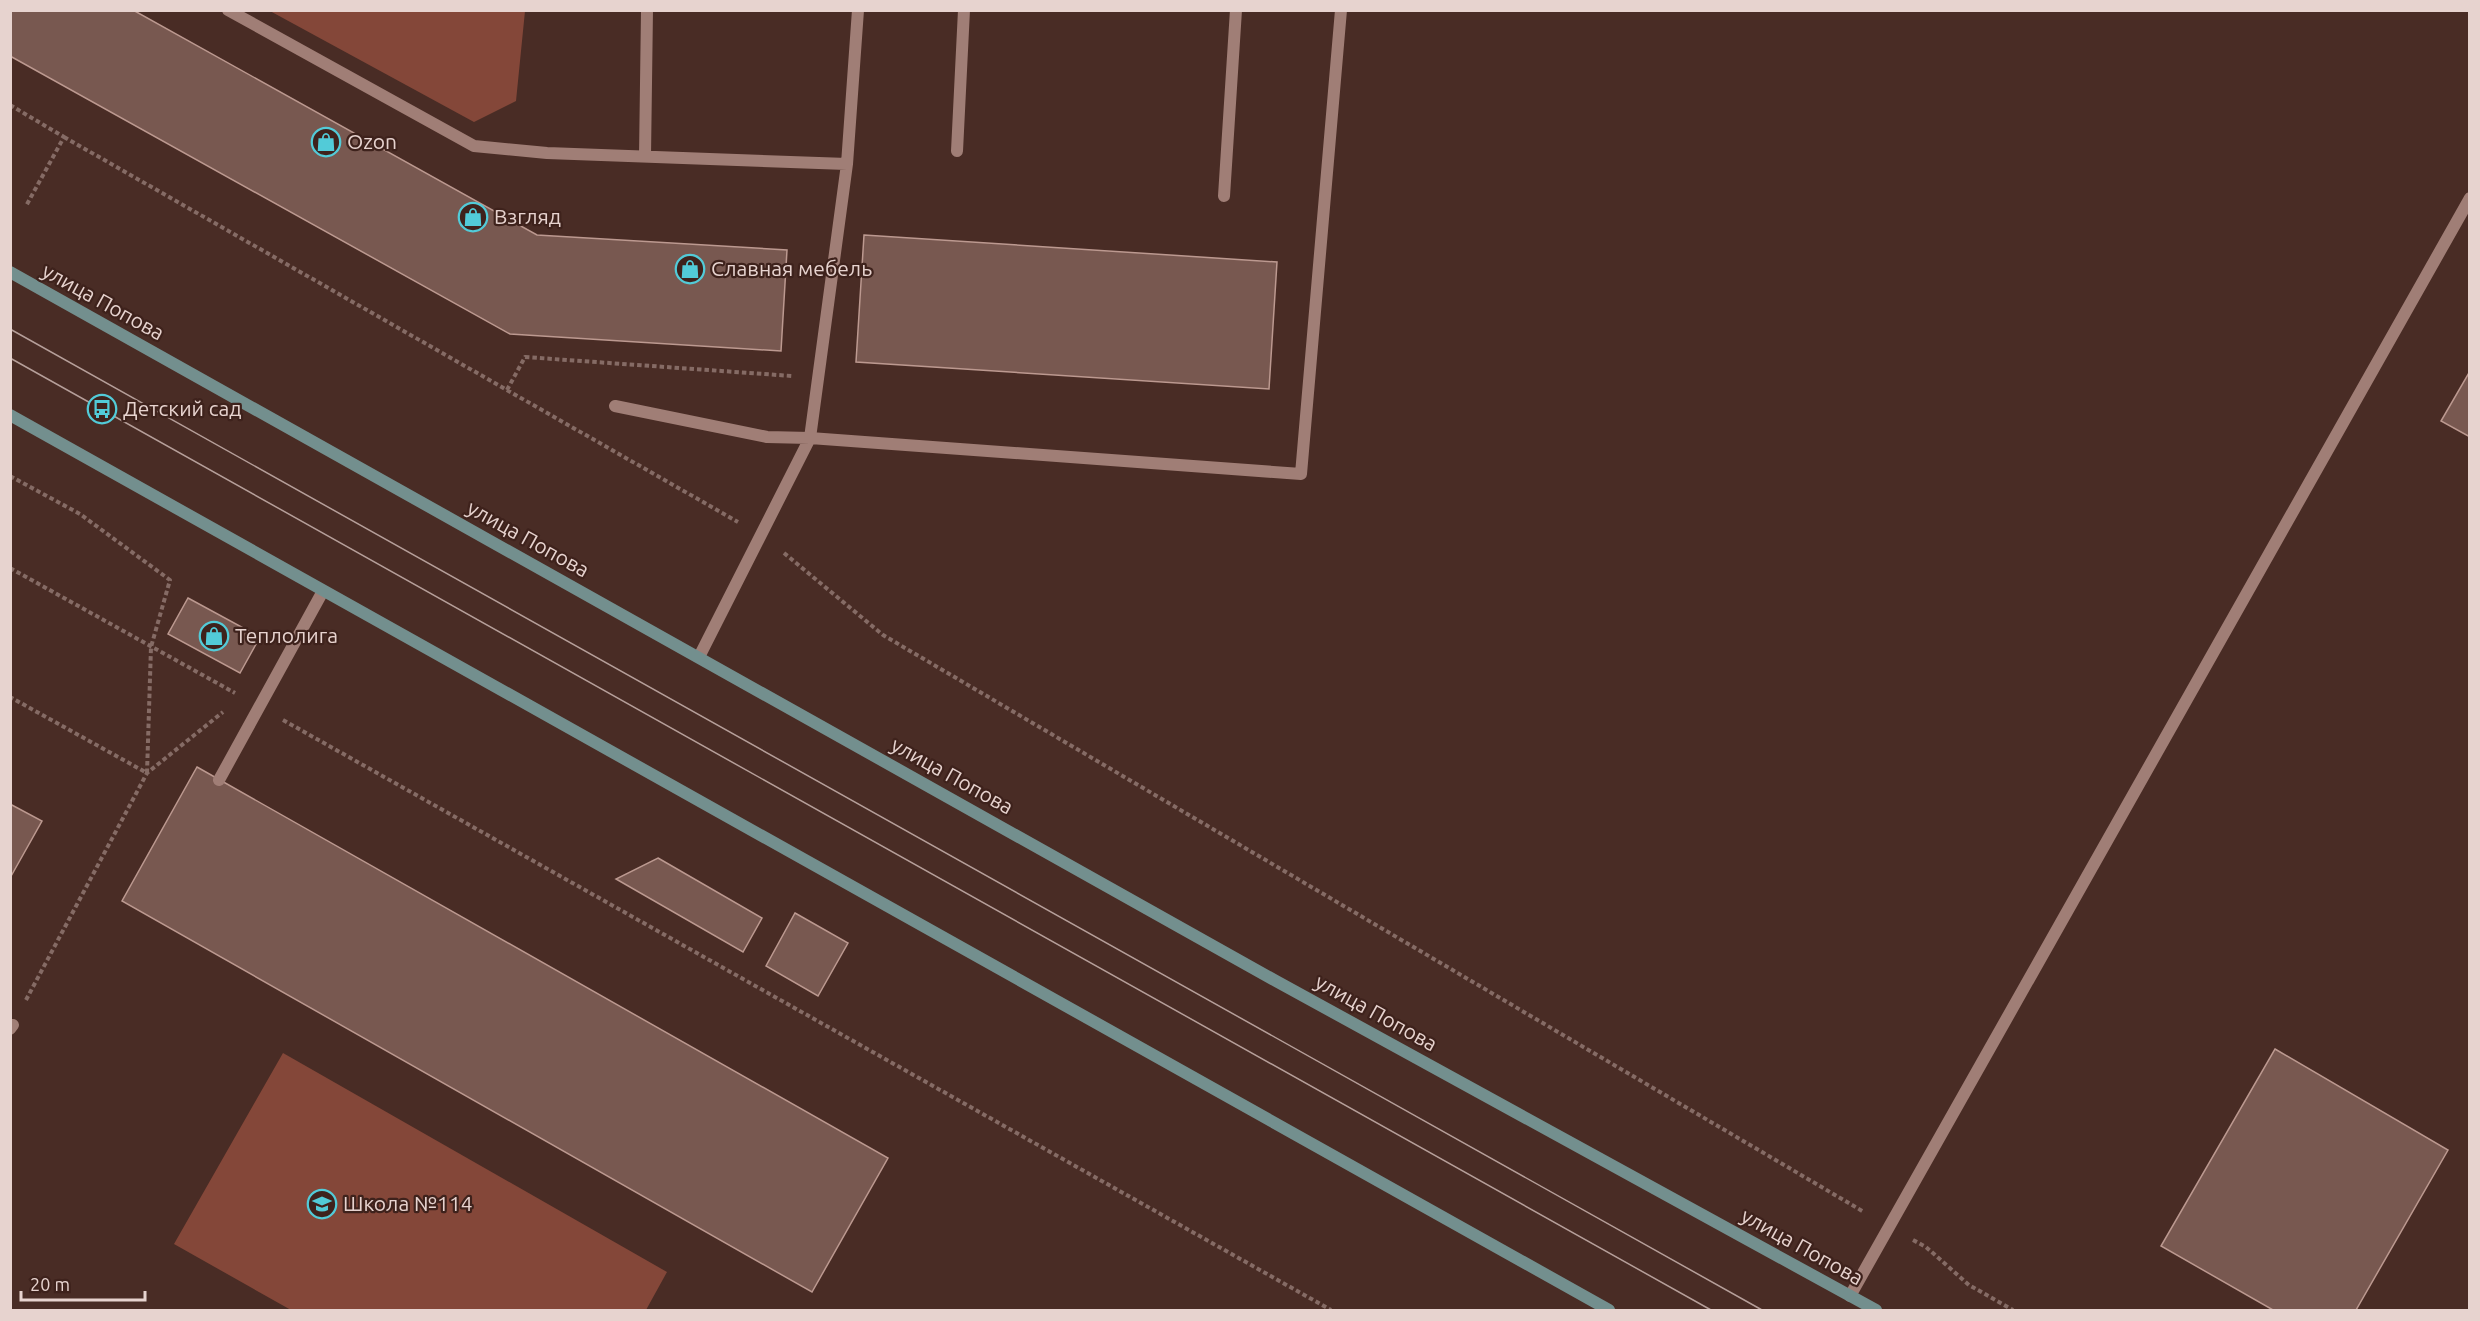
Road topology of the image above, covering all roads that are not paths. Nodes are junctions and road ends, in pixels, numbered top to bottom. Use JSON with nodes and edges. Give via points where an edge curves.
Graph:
{"nodes":[{"id":1,"x":228,"y":10,"type":"edge"},
{"id":2,"x":646,"y":10,"type":"edge"},
{"id":3,"x":858,"y":10,"type":"edge"},
{"id":4,"x":964,"y":10,"type":"edge"},
{"id":5,"x":1236,"y":10,"type":"edge"},
{"id":6,"x":1341,"y":10,"type":"edge"},
{"id":7,"x":957,"y":151,"type":"dead end"},
{"id":8,"x":645,"y":156,"type":"junction"},
{"id":9,"x":847,"y":164,"type":"junction"},
{"id":10,"x":1224,"y":196,"type":"dead end"},
{"id":11,"x":2469,"y":198,"type":"edge"},
{"id":12,"x":10,"y":272,"type":"edge"},
{"id":13,"x":615,"y":406,"type":"dead end"},
{"id":14,"x":10,"y":415,"type":"edge"},
{"id":15,"x":810,"y":438,"type":"junction"},
{"id":16,"x":323,"y":591,"type":"junction"},
{"id":17,"x":699,"y":657,"type":"junction"},
{"id":18,"x":219,"y":780,"type":"dead end"},
{"id":19,"x":1850,"y":1296,"type":"junction"},
{"id":20,"x":1609,"y":1311,"type":"edge"},
{"id":21,"x":1876,"y":1311,"type":"edge"}],
"edges":[{"from":1,"to":8,"type":"lane","via":[[474,146]]},
{"from":2,"to":8,"type":"lane"},
{"from":3,"to":9,"type":"lane"},
{"from":4,"to":7,"type":"lane"},
{"from":5,"to":10,"type":"lane"},
{"from":6,"to":15,"type":"lane","via":[[1301,474]]},
{"from":8,"to":9,"type":"lane"},
{"from":9,"to":15,"type":"lane"},
{"from":11,"to":19,"type":"lane"},
{"from":12,"to":17,"type":"main road","name":"улица Попова"},
{"from":13,"to":15,"type":"lane","via":[[767,437]]},
{"from":14,"to":16,"type":"main road"},
{"from":15,"to":17,"type":"lane"},
{"from":16,"to":18,"type":"lane"},
{"from":16,"to":20,"type":"main road"},
{"from":17,"to":19,"type":"main road","name":"улица Попова"},
{"from":19,"to":21,"type":"main road","name":"улица Попова"}]}
